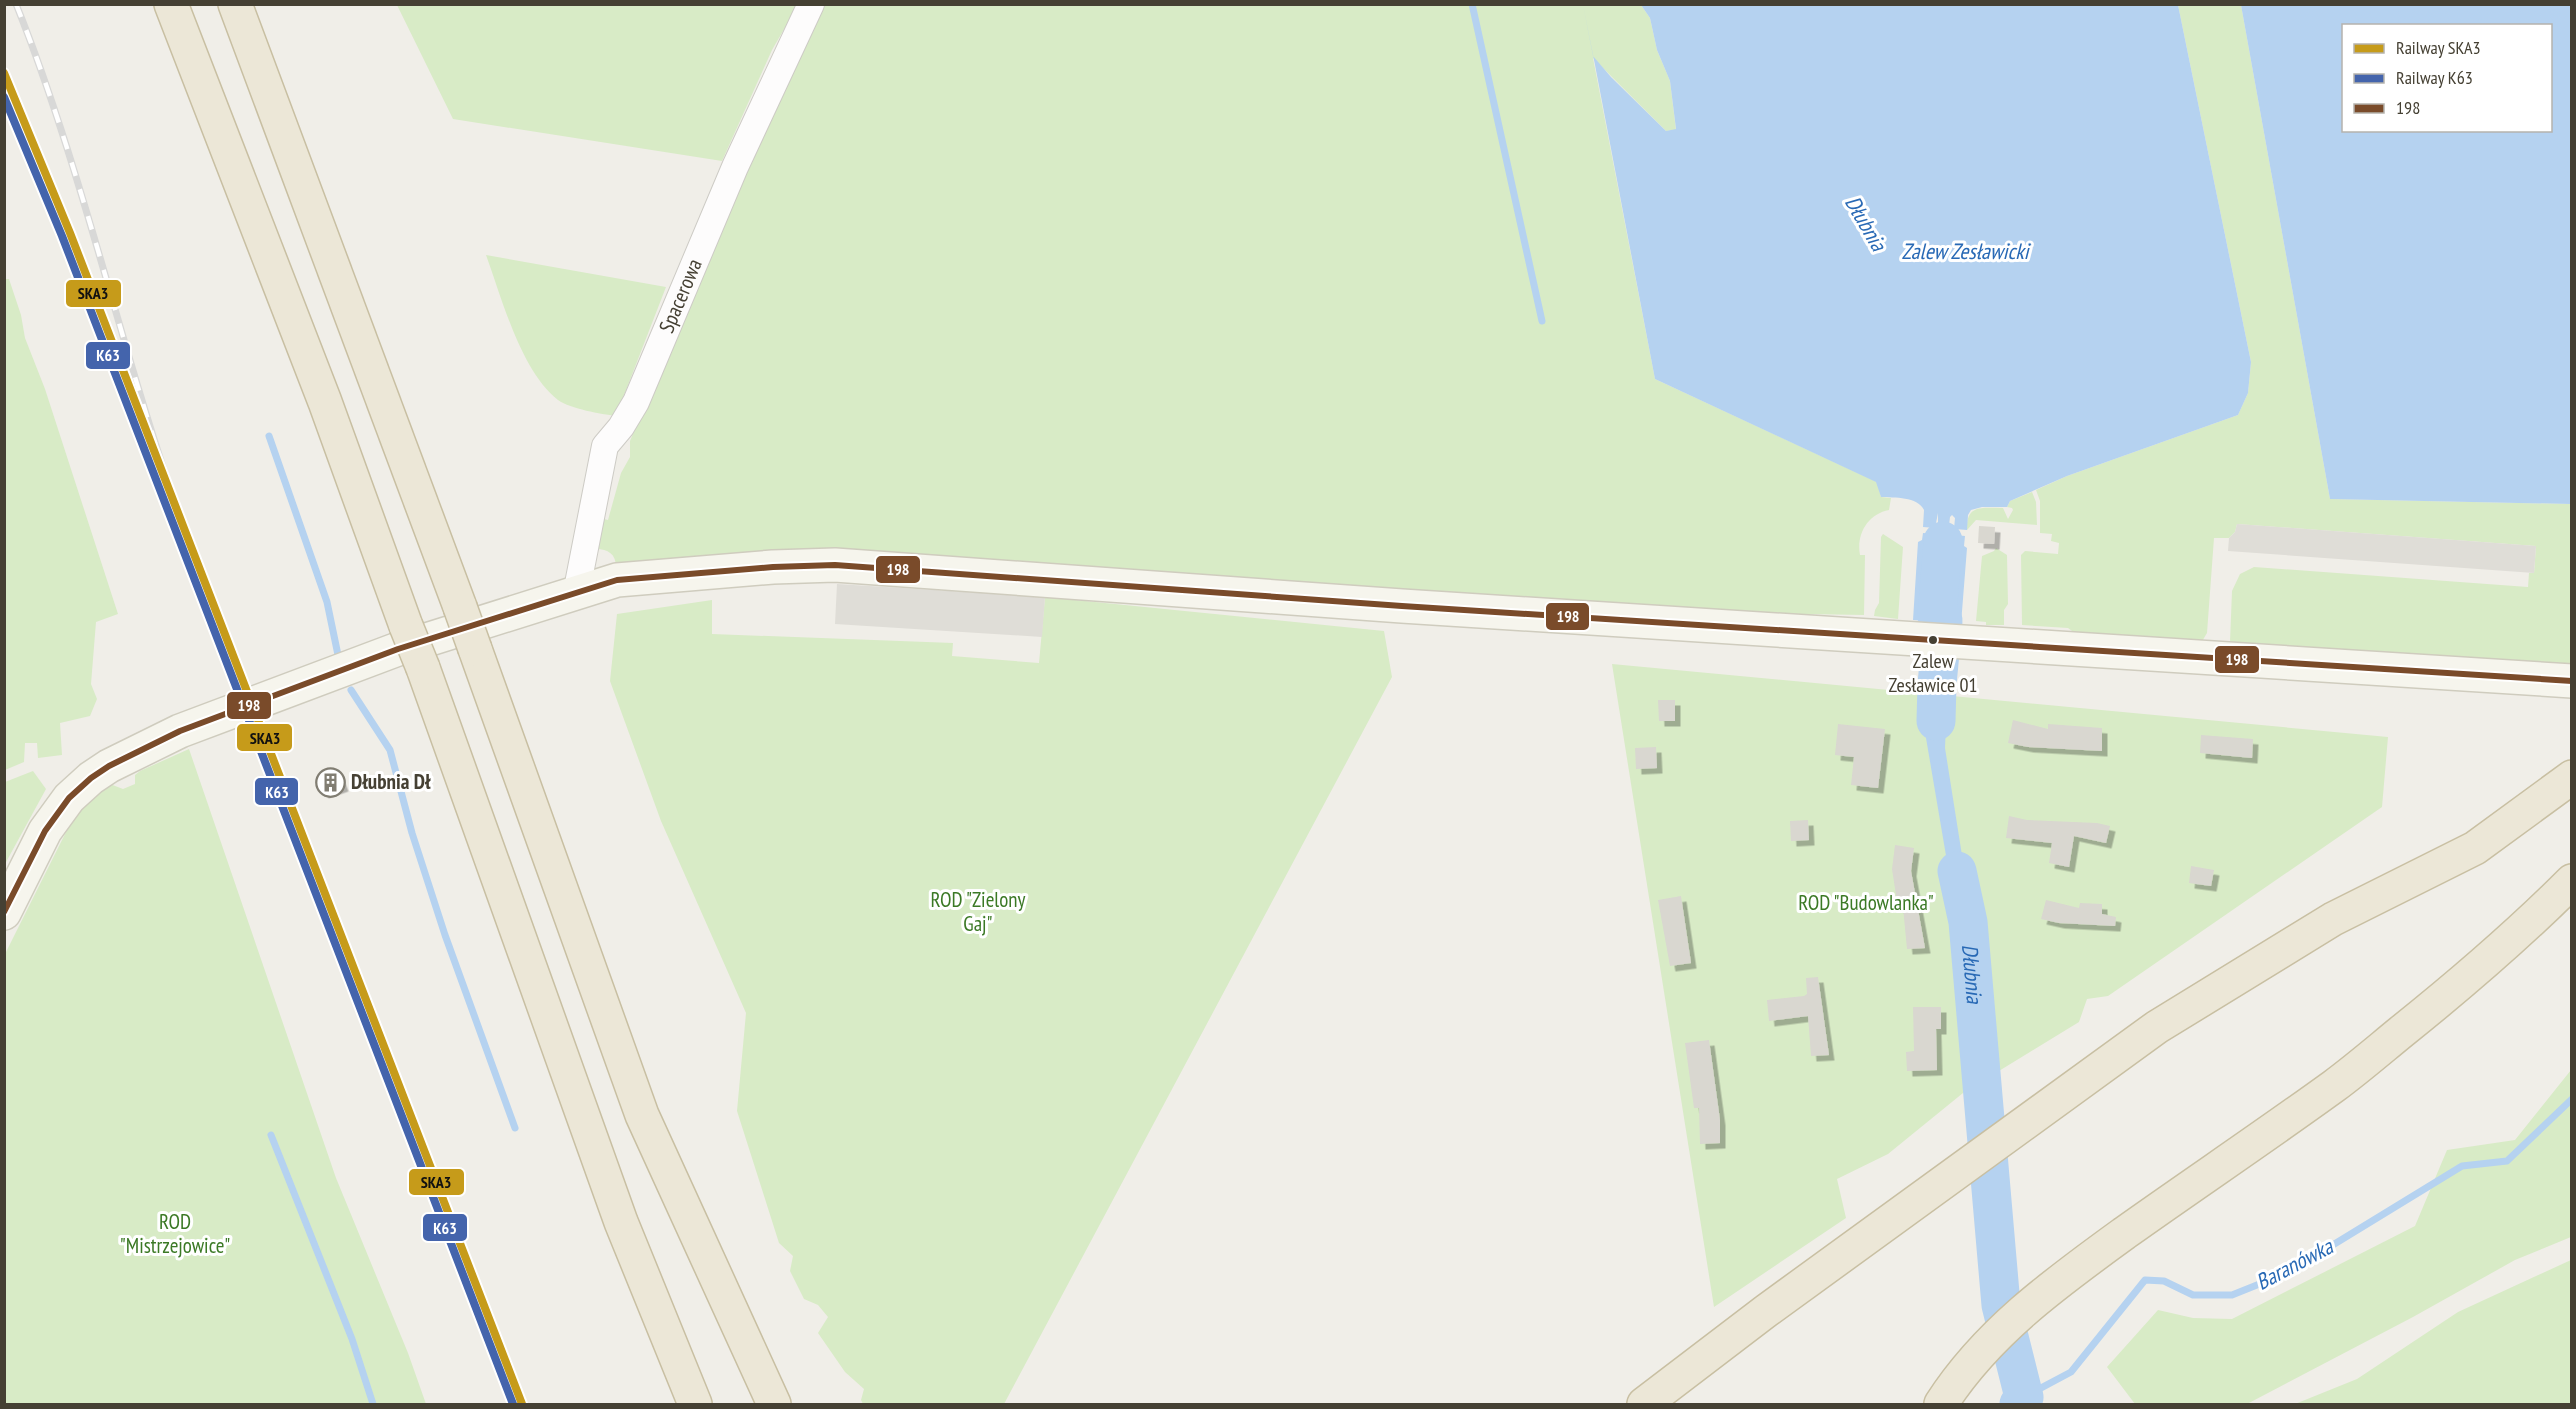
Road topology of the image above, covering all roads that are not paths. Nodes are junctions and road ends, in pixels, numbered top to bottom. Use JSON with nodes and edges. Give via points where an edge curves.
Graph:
{"nodes":[{"id":1,"x":171,"y":4,"type":"edge"},
{"id":2,"x":235,"y":4,"type":"edge"},
{"id":3,"x":811,"y":4,"type":"edge"},
{"id":4,"x":576,"y":594,"type":"junction"},
{"id":5,"x":2571,"y":681,"type":"edge"},
{"id":6,"x":2571,"y":777,"type":"edge"},
{"id":7,"x":2571,"y":881,"type":"edge"},
{"id":8,"x":4,"y":913,"type":"edge"},
{"id":9,"x":695,"y":1404,"type":"edge"},
{"id":10,"x":774,"y":1404,"type":"edge"},
{"id":11,"x":1644,"y":1404,"type":"edge"},
{"id":12,"x":1941,"y":1404,"type":"edge"}],
"edges":[{"from":1,"to":9,"type":"highway","bridge":true,"via":[[325,402],[621,1222]]},
{"from":2,"to":10,"type":"highway","bridge":true,"via":[[476,649],[642,1115]]},
{"from":3,"to":4,"type":"street","name":"Spacerowa","via":[[735,167],[636,402],[604,446]]},
{"from":4,"to":5,"type":"street","via":[[617,580],[836,565],[1402,606]]},
{"from":4,"to":8,"type":"street","via":[[398,649],[180,731],[110,766],[69,798],[45,831]]},
{"from":6,"to":11,"type":"highway","via":[[2475,848],[2333,919],[2157,1027]]},
{"from":7,"to":12,"type":"highway","via":[[2469,977],[2336,1085],[2024,1308],[1988,1344]]}]}
